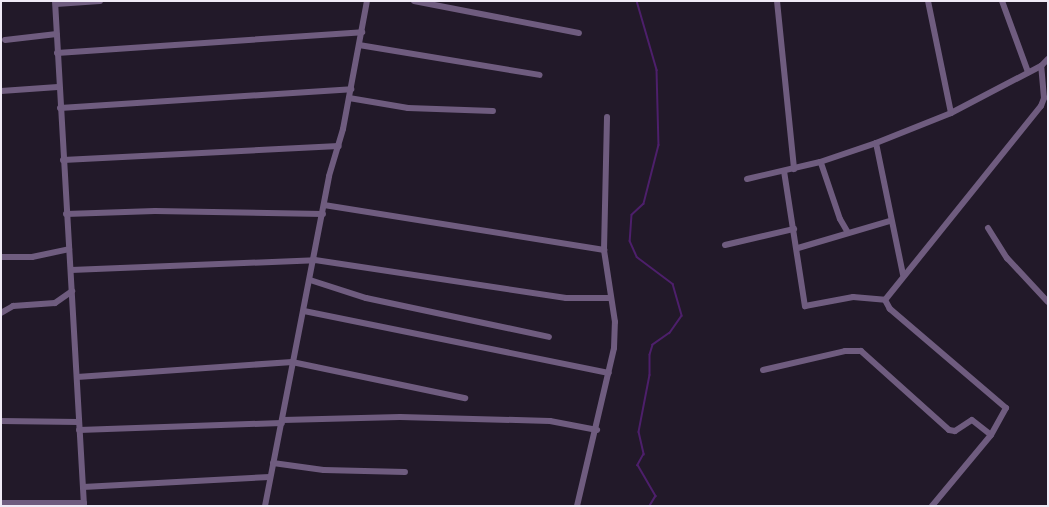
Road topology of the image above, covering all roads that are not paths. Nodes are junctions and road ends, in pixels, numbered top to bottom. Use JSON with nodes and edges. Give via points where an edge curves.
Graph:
{"nodes":[{"id":1,"x":100,"y":1,"type":"edge"},
{"id":2,"x":367,"y":1,"type":"edge"},
{"id":3,"x":414,"y":1,"type":"edge"},
{"id":4,"x":777,"y":1,"type":"edge"},
{"id":5,"x":928,"y":1,"type":"edge"},
{"id":6,"x":1002,"y":1,"type":"edge"},
{"id":7,"x":55,"y":2,"type":"edge"},
{"id":8,"x":362,"y":32,"type":"junction"},
{"id":9,"x":579,"y":33,"type":"dead end"},
{"id":10,"x":57,"y":34,"type":"junction"},
{"id":11,"x":6,"y":40,"type":"dead end"},
{"id":12,"x":360,"y":45,"type":"junction"},
{"id":13,"x":57,"y":53,"type":"junction"},
{"id":14,"x":1048,"y":59,"type":"edge"},
{"id":15,"x":1041,"y":66,"type":"junction"},
{"id":16,"x":1028,"y":72,"type":"junction"},
{"id":17,"x":540,"y":75,"type":"dead end"},
{"id":18,"x":58,"y":87,"type":"junction"},
{"id":19,"x":351,"y":89,"type":"junction"},
{"id":20,"x":1,"y":91,"type":"edge"},
{"id":21,"x":349,"y":98,"type":"junction"},
{"id":22,"x":60,"y":108,"type":"junction"},
{"id":23,"x":493,"y":111,"type":"dead end"},
{"id":24,"x":950,"y":113,"type":"junction"},
{"id":25,"x":607,"y":117,"type":"dead end"},
{"id":26,"x":876,"y":143,"type":"junction"},
{"id":27,"x":339,"y":146,"type":"junction"},
{"id":28,"x":63,"y":160,"type":"junction"},
{"id":29,"x":821,"y":164,"type":"dead end"},
{"id":30,"x":794,"y":169,"type":"junction"},
{"id":31,"x":784,"y":171,"type":"junction"},
{"id":32,"x":747,"y":179,"type":"dead end"},
{"id":33,"x":324,"y":205,"type":"junction"},
{"id":34,"x":66,"y":214,"type":"junction"},
{"id":35,"x":323,"y":214,"type":"junction"},
{"id":36,"x":890,"y":221,"type":"junction"},
{"id":37,"x":988,"y":228,"type":"dead end"},
{"id":38,"x":794,"y":229,"type":"junction"},
{"id":39,"x":848,"y":233,"type":"junction"},
{"id":40,"x":725,"y":245,"type":"dead end"},
{"id":41,"x":798,"y":248,"type":"junction"},
{"id":42,"x":69,"y":249,"type":"junction"},
{"id":43,"x":604,"y":250,"type":"junction"},
{"id":44,"x":1,"y":257,"type":"edge"},
{"id":45,"x":315,"y":260,"type":"junction"},
{"id":46,"x":71,"y":270,"type":"junction"},
{"id":47,"x":903,"y":275,"type":"junction"},
{"id":48,"x":310,"y":280,"type":"junction"},
{"id":49,"x":72,"y":291,"type":"junction"},
{"id":50,"x":609,"y":298,"type":"junction"},
{"id":51,"x":885,"y":300,"type":"junction"},
{"id":52,"x":1048,"y":302,"type":"edge"},
{"id":53,"x":304,"y":311,"type":"junction"},
{"id":54,"x":1,"y":313,"type":"edge"},
{"id":55,"x":549,"y":337,"type":"dead end"},
{"id":56,"x":292,"y":362,"type":"junction"},
{"id":57,"x":763,"y":370,"type":"dead end"},
{"id":58,"x":609,"y":373,"type":"junction"},
{"id":59,"x":77,"y":377,"type":"junction"},
{"id":60,"x":465,"y":398,"type":"dead end"},
{"id":61,"x":1,"y":421,"type":"edge"},
{"id":62,"x":283,"y":421,"type":"junction"},
{"id":63,"x":79,"y":422,"type":"junction"},
{"id":64,"x":79,"y":430,"type":"junction"},
{"id":65,"x":597,"y":430,"type":"junction"},
{"id":66,"x":991,"y":435,"type":"junction"},
{"id":67,"x":273,"y":463,"type":"junction"},
{"id":68,"x":405,"y":472,"type":"dead end"},
{"id":69,"x":270,"y":478,"type":"junction"},
{"id":70,"x":83,"y":487,"type":"junction"},
{"id":71,"x":1,"y":503,"type":"edge"},
{"id":72,"x":84,"y":505,"type":"edge"},
{"id":73,"x":265,"y":506,"type":"edge"},
{"id":74,"x":578,"y":506,"type":"edge"},
{"id":75,"x":932,"y":506,"type":"edge"}],
"edges":[{"from":1,"to":7,"type":"street"},
{"from":2,"to":8,"type":"street"},
{"from":3,"to":9,"type":"street"},
{"from":4,"to":30,"type":"street"},
{"from":5,"to":24,"type":"street"},
{"from":6,"to":16,"type":"street"},
{"from":7,"to":10,"type":"street"},
{"from":8,"to":12,"type":"street"},
{"from":8,"to":13,"type":"street"},
{"from":10,"to":11,"type":"street"},
{"from":10,"to":13,"type":"street"},
{"from":12,"to":17,"type":"street"},
{"from":12,"to":19,"type":"street"},
{"from":13,"to":18,"type":"street"},
{"from":14,"to":15,"type":"street"},
{"from":15,"to":16,"type":"street"},
{"from":15,"to":47,"type":"street","via":[[1044,98],[1041,106]]},
{"from":16,"to":24,"type":"street"},
{"from":18,"to":20,"type":"street"},
{"from":18,"to":22,"type":"street"},
{"from":19,"to":21,"type":"street"},
{"from":19,"to":22,"type":"street"},
{"from":21,"to":23,"type":"street","via":[[408,108]]},
{"from":21,"to":27,"type":"street"},
{"from":22,"to":28,"type":"street"},
{"from":24,"to":26,"type":"street"},
{"from":25,"to":43,"type":"street"},
{"from":26,"to":30,"type":"street"},
{"from":26,"to":36,"type":"street"},
{"from":27,"to":28,"type":"street"},
{"from":27,"to":33,"type":"street"},
{"from":28,"to":34,"type":"street"},
{"from":29,"to":39,"type":"street","via":[[840,219]]},
{"from":30,"to":31,"type":"street"},
{"from":31,"to":32,"type":"street"},
{"from":31,"to":38,"type":"street"},
{"from":33,"to":35,"type":"street"},
{"from":33,"to":43,"type":"street"},
{"from":34,"to":35,"type":"street","via":[[155,211]]},
{"from":34,"to":42,"type":"street"},
{"from":35,"to":45,"type":"street"},
{"from":36,"to":39,"type":"street"},
{"from":36,"to":47,"type":"street"},
{"from":37,"to":52,"type":"street","via":[[1006,258]]},
{"from":38,"to":40,"type":"street"},
{"from":38,"to":41,"type":"street"},
{"from":39,"to":41,"type":"street"},
{"from":41,"to":51,"type":"street","via":[[805,306],[853,297]]},
{"from":42,"to":44,"type":"street","via":[[32,257]]},
{"from":42,"to":46,"type":"street"},
{"from":43,"to":50,"type":"street"},
{"from":45,"to":46,"type":"street"},
{"from":45,"to":48,"type":"street"},
{"from":45,"to":50,"type":"street","via":[[566,298]]},
{"from":46,"to":49,"type":"street"},
{"from":47,"to":51,"type":"street"},
{"from":48,"to":53,"type":"street"},
{"from":48,"to":55,"type":"street","via":[[404,307]]},
{"from":49,"to":54,"type":"street","via":[[55,303],[13,306]]},
{"from":49,"to":59,"type":"street"},
{"from":50,"to":58,"type":"street","via":[[615,322]]},
{"from":51,"to":66,"type":"street","via":[[890,309],[1004,406],[1004,415]]},
{"from":53,"to":56,"type":"street"},
{"from":53,"to":58,"type":"street"},
{"from":56,"to":59,"type":"street"},
{"from":56,"to":60,"type":"street"},
{"from":56,"to":62,"type":"street"},
{"from":57,"to":66,"type":"street","via":[[845,351],[861,351],[949,430],[955,431],[970,419]]},
{"from":58,"to":65,"type":"street"},
{"from":59,"to":63,"type":"street"},
{"from":61,"to":63,"type":"street"},
{"from":62,"to":64,"type":"street"},
{"from":62,"to":65,"type":"street","via":[[400,417],[550,420]]},
{"from":62,"to":67,"type":"street"},
{"from":63,"to":64,"type":"street"},
{"from":64,"to":70,"type":"street"},
{"from":65,"to":74,"type":"street"},
{"from":66,"to":75,"type":"street"},
{"from":67,"to":68,"type":"street","via":[[324,470]]},
{"from":67,"to":69,"type":"street"},
{"from":69,"to":70,"type":"street"},
{"from":69,"to":73,"type":"street"},
{"from":70,"to":72,"type":"street"},
{"from":71,"to":72,"type":"street"}]}
